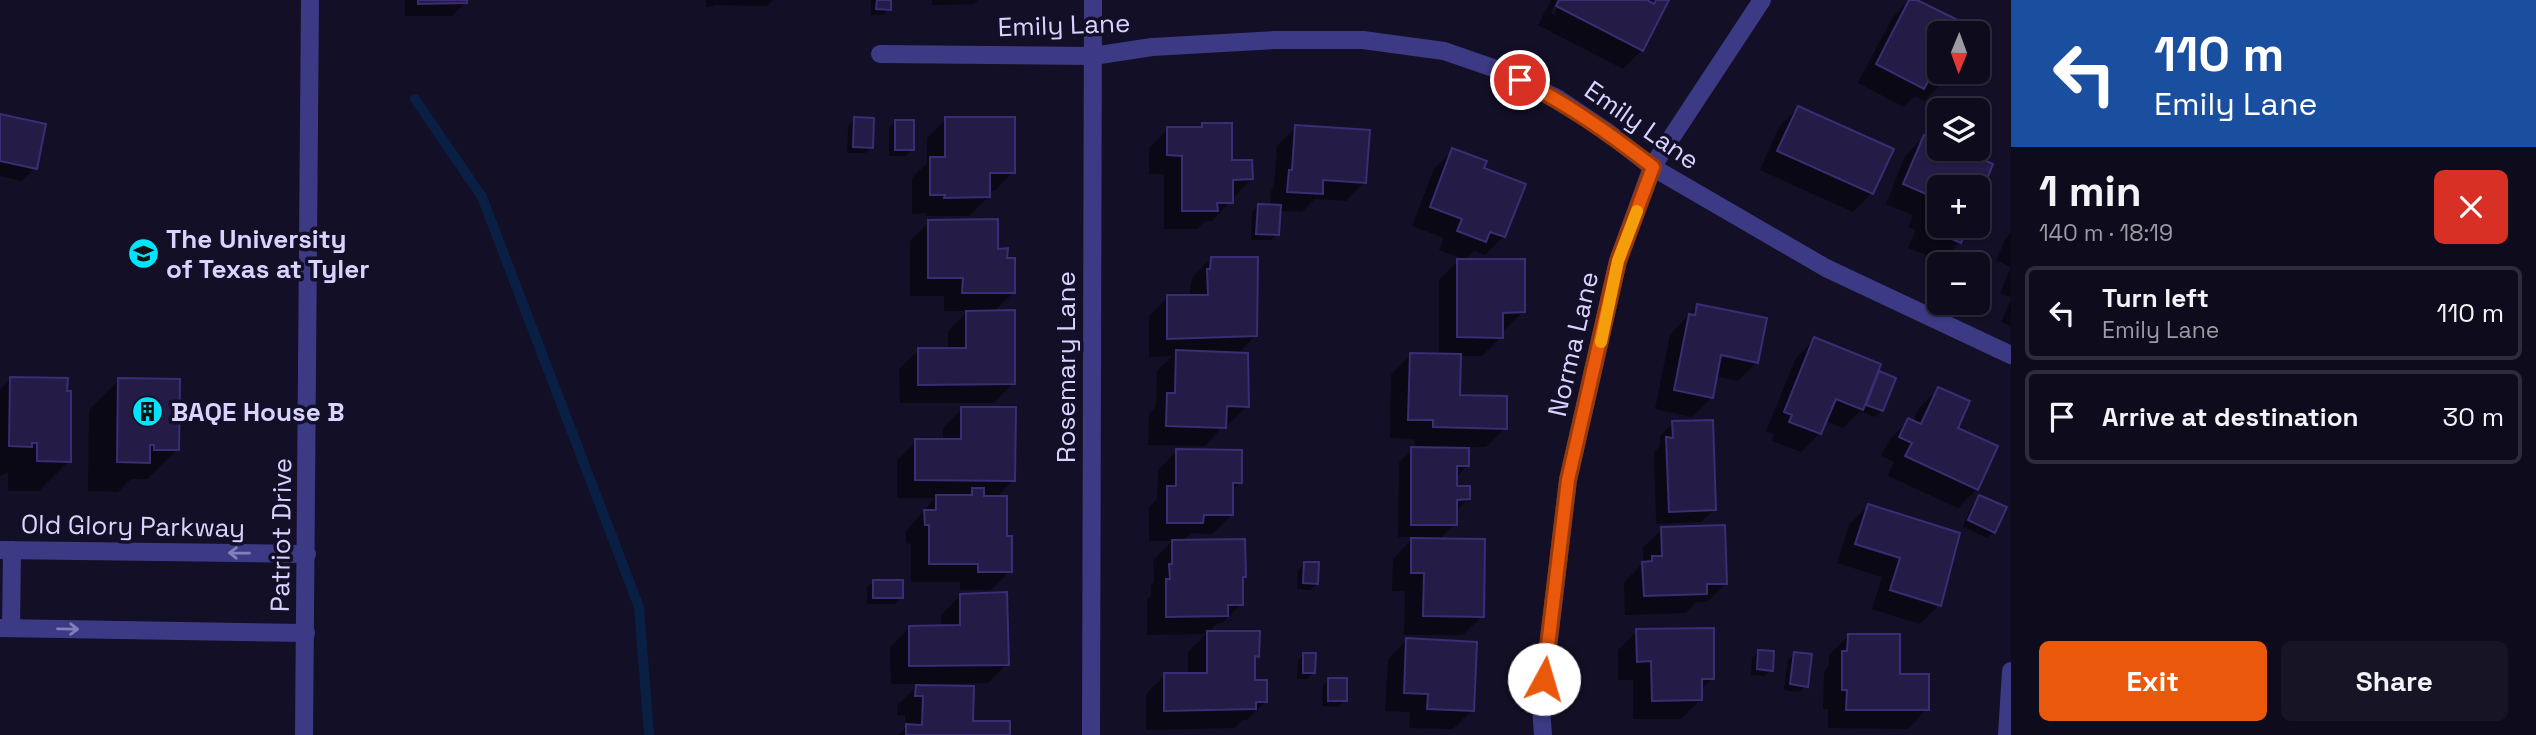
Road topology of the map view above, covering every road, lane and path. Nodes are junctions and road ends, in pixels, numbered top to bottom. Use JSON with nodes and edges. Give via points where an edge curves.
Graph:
{"nodes":[{"id":1,"x":310,"y":0,"type":"edge"},
{"id":2,"x":1093,"y":0,"type":"edge"},
{"id":3,"x":1762,"y":0,"type":"edge"},
{"id":4,"x":880,"y":54,"type":"dead end"},
{"id":5,"x":1093,"y":56,"type":"junction"},
{"id":6,"x":1653,"y":167,"type":"junction"},
{"id":7,"x":2011,"y":355,"type":"edge"},
{"id":8,"x":6,"y":550,"type":"edge"},
{"id":9,"x":307,"y":554,"type":"junction"},
{"id":10,"x":5,"y":628,"type":"edge"},
{"id":11,"x":306,"y":633,"type":"junction"},
{"id":12,"x":2011,"y":671,"type":"edge"},
{"id":13,"x":304,"y":735,"type":"edge"},
{"id":14,"x":1091,"y":735,"type":"edge"},
{"id":15,"x":1543,"y":735,"type":"edge"},
{"id":16,"x":2007,"y":735,"type":"edge"}],
"edges":[{"from":1,"to":9,"type":"street","name":"Patriot Drive"},
{"from":2,"to":5,"type":"street","name":"Rosemary Lane"},
{"from":3,"to":6,"type":"street","name":"Norma Lane"},
{"from":4,"to":5,"type":"street","name":"Emily Lane"},
{"from":5,"to":6,"type":"street","name":"Emily Lane","via":[[1152,47],[1275,40],[1363,40],[1444,51],[1502,71],[1557,98]]},
{"from":5,"to":14,"type":"street","name":"Rosemary Lane"},
{"from":6,"to":7,"type":"street","name":"Emily Lane","via":[[1826,268]]},
{"from":6,"to":15,"type":"street","name":"Norma Lane","via":[[1618,261],[1568,480],[1541,706]]},
{"from":9,"to":8,"type":"street","name":"Old Glory Parkway","one_way":true},
{"from":8,"to":10,"type":"street"},
{"from":9,"to":11,"type":"street","name":"Patriot Drive"},
{"from":10,"to":11,"type":"street","one_way":true},
{"from":11,"to":13,"type":"street","name":"Patriot Drive"},
{"from":12,"to":16,"type":"street"}]}
